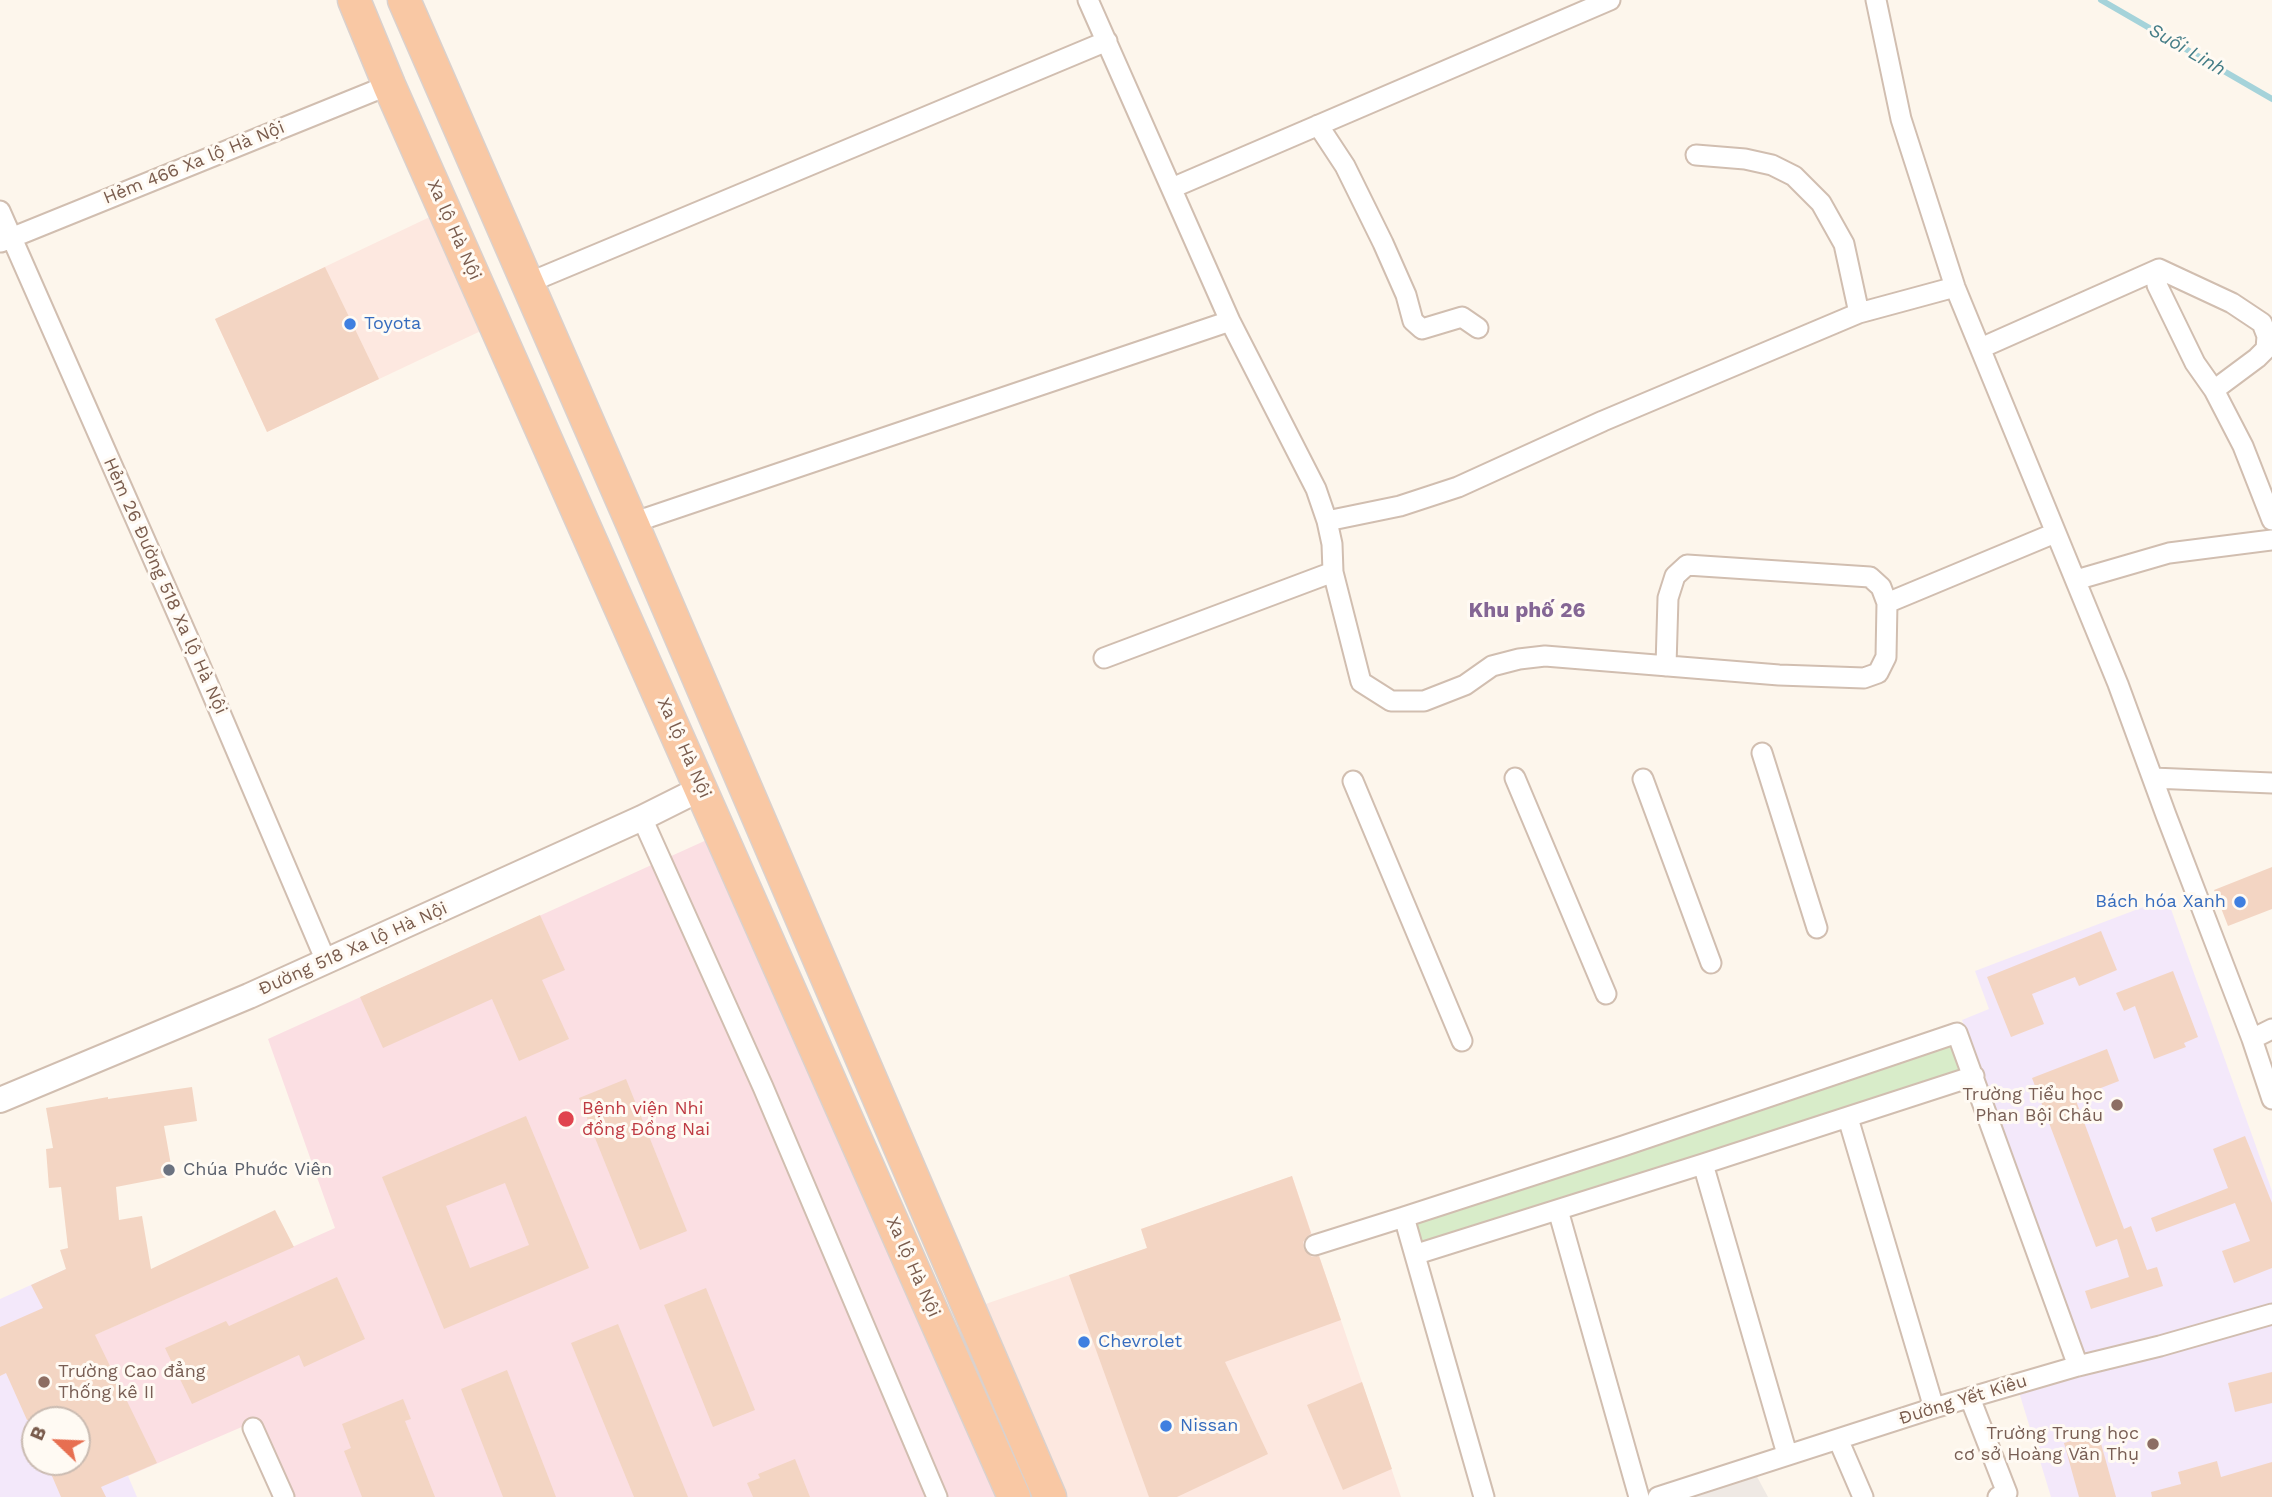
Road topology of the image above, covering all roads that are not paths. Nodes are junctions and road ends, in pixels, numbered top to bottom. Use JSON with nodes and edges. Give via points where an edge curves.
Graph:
{"nodes":[{"id":1,"x":354,"y":0,"type":"edge"},
{"id":2,"x":404,"y":0,"type":"edge"},
{"id":3,"x":1088,"y":0,"type":"edge"},
{"id":4,"x":1610,"y":0,"type":"edge"},
{"id":5,"x":1875,"y":0,"type":"edge"},
{"id":6,"x":1107,"y":41,"type":"junction"},
{"id":7,"x":389,"y":85,"type":"junction"},
{"id":8,"x":1318,"y":125,"type":"junction"},
{"id":9,"x":1696,"y":155,"type":"dead end"},
{"id":10,"x":1172,"y":188,"type":"junction"},
{"id":11,"x":0,"y":211,"type":"edge"},
{"id":12,"x":6,"y":240,"type":"edge"},
{"id":13,"x":2159,"y":269,"type":"junction"},
{"id":14,"x":528,"y":283,"type":"junction"},
{"id":15,"x":1955,"y":287,"type":"junction"},
{"id":16,"x":1859,"y":313,"type":"junction"},
{"id":17,"x":1230,"y":321,"type":"junction"},
{"id":18,"x":1478,"y":328,"type":"dead end"},
{"id":19,"x":1981,"y":348,"type":"junction"},
{"id":20,"x":2214,"y":390,"type":"junction"},
{"id":21,"x":2266,"y":480,"type":"edge"},
{"id":22,"x":2272,"y":520,"type":"edge"},
{"id":23,"x":1327,"y":522,"type":"junction"},
{"id":24,"x":632,"y":523,"type":"junction"},
{"id":25,"x":2055,"y":533,"type":"junction"},
{"id":26,"x":2272,"y":540,"type":"edge"},
{"id":27,"x":1333,"y":572,"type":"junction"},
{"id":28,"x":2076,"y":580,"type":"junction"},
{"id":29,"x":1886,"y":603,"type":"junction"},
{"id":30,"x":1104,"y":659,"type":"dead end"},
{"id":31,"x":1666,"y":666,"type":"junction"},
{"id":32,"x":1762,"y":753,"type":"dead end"},
{"id":33,"x":1515,"y":778,"type":"dead end"},
{"id":34,"x":2153,"y":778,"type":"junction"},
{"id":35,"x":1643,"y":779,"type":"dead end"},
{"id":36,"x":1353,"y":782,"type":"dead end"},
{"id":37,"x":2272,"y":783,"type":"edge"},
{"id":38,"x":702,"y":788,"type":"junction"},
{"id":39,"x":642,"y":818,"type":"junction"},
{"id":40,"x":1817,"y":929,"type":"dead end"},
{"id":41,"x":326,"y":961,"type":"junction"},
{"id":42,"x":1711,"y":963,"type":"dead end"},
{"id":43,"x":1606,"y":994,"type":"dead end"},
{"id":44,"x":2272,"y":1029,"type":"edge"},
{"id":45,"x":2252,"y":1039,"type":"junction"},
{"id":46,"x":1462,"y":1041,"type":"dead end"},
{"id":47,"x":1974,"y":1076,"type":"junction"},
{"id":48,"x":2272,"y":1099,"type":"edge"},
{"id":49,"x":0,"y":1100,"type":"edge"},
{"id":50,"x":1848,"y":1118,"type":"junction"},
{"id":51,"x":1703,"y":1164,"type":"junction"},
{"id":52,"x":1559,"y":1210,"type":"junction"},
{"id":53,"x":1404,"y":1217,"type":"junction"},
{"id":54,"x":1315,"y":1245,"type":"dead end"},
{"id":55,"x":1417,"y":1254,"type":"junction"},
{"id":56,"x":2272,"y":1314,"type":"edge"},
{"id":57,"x":2078,"y":1366,"type":"junction"},
{"id":58,"x":1970,"y":1398,"type":"junction"},
{"id":59,"x":1934,"y":1408,"type":"junction"},
{"id":60,"x":253,"y":1428,"type":"dead end"},
{"id":61,"x":1838,"y":1439,"type":"junction"},
{"id":62,"x":1787,"y":1454,"type":"junction"},
{"id":63,"x":2005,"y":1496,"type":"edge"},
{"id":64,"x":284,"y":1497,"type":"edge"},
{"id":65,"x":937,"y":1497,"type":"edge"},
{"id":66,"x":1014,"y":1497,"type":"edge"},
{"id":67,"x":1050,"y":1497,"type":"edge"},
{"id":68,"x":1484,"y":1497,"type":"edge"},
{"id":69,"x":1639,"y":1497,"type":"edge"},
{"id":70,"x":1658,"y":1497,"type":"edge"},
{"id":71,"x":1863,"y":1497,"type":"edge"}],
"edges":[{"from":1,"to":7,"type":"highway","name":"Xa lộ Hà Nội"},
{"from":2,"to":14,"type":"highway","name":"Xa lộ Hà Nội"},
{"from":3,"to":6,"type":"street"},
{"from":4,"to":8,"type":"street"},
{"from":5,"to":15,"type":"street","via":[[1901,119]]},
{"from":6,"to":10,"type":"street"},
{"from":6,"to":14,"type":"street"},
{"from":7,"to":12,"type":"street","name":"Hẻm 466 Xa lộ Hà Nội"},
{"from":7,"to":38,"type":"highway","name":"Xa lộ Hà Nội"},
{"from":8,"to":10,"type":"street"},
{"from":8,"to":18,"type":"street","via":[[1345,166],[1383,243],[1413,321],[1423,329],[1462,317]]},
{"from":9,"to":16,"type":"street","via":[[1745,159],[1794,176],[1821,203],[1844,244]]},
{"from":10,"to":17,"type":"street"},
{"from":11,"to":12,"type":"street","name":"Hẻm 26 Đường 518 Xa lộ Hà Nội"},
{"from":12,"to":41,"type":"street","name":"Hẻm 26 Đường 518 Xa lộ Hà Nội","via":[[196,656]]},
{"from":13,"to":19,"type":"street"},
{"from":13,"to":20,"type":"street","via":[[2157,285],[2195,363]]},
{"from":13,"to":20,"type":"street","via":[[2232,303],[2262,323],[2266,349]]},
{"from":14,"to":24,"type":"highway","name":"Xa lộ Hà Nội"},
{"from":15,"to":16,"type":"street"},
{"from":15,"to":19,"type":"street"},
{"from":16,"to":23,"type":"street","via":[[1458,487]]},
{"from":17,"to":23,"type":"street","via":[[1315,489]]},
{"from":17,"to":24,"type":"street"},
{"from":19,"to":25,"type":"street"},
{"from":20,"to":21,"type":"street"},
{"from":21,"to":22,"type":"street"},
{"from":23,"to":27,"type":"street"},
{"from":24,"to":67,"type":"highway","name":"Xa lộ Hà Nội"},
{"from":25,"to":28,"type":"street"},
{"from":25,"to":29,"type":"street"},
{"from":26,"to":28,"type":"street","via":[[2169,553]]},
{"from":27,"to":30,"type":"street"},
{"from":27,"to":31,"type":"street","via":[[1361,682],[1391,701],[1424,701],[1465,685],[1492,666],[1519,659],[1545,656]]},
{"from":28,"to":34,"type":"street"},
{"from":29,"to":31,"type":"street","via":[[1886,657],[1878,673],[1864,678]]},
{"from":29,"to":31,"type":"street","via":[[1881,587],[1870,577],[1687,565],[1675,576],[1668,597]]},
{"from":32,"to":40,"type":"street"},
{"from":33,"to":43,"type":"street"},
{"from":34,"to":37,"type":"street"},
{"from":34,"to":45,"type":"street"},
{"from":35,"to":42,"type":"street"},
{"from":36,"to":46,"type":"street"},
{"from":38,"to":39,"type":"street","name":"Đường 518 Xa lộ Hà Nội"},
{"from":38,"to":66,"type":"highway","name":"Xa lộ Hà Nội"},
{"from":39,"to":41,"type":"street","name":"Đường 518 Xa lộ Hà Nội"},
{"from":39,"to":65,"type":"street","via":[[763,1087]]},
{"from":41,"to":49,"type":"street","name":"Đường 518 Xa lộ Hà Nội"},
{"from":44,"to":45,"type":"street"},
{"from":45,"to":48,"type":"street"},
{"from":47,"to":50,"type":"street"},
{"from":47,"to":53,"type":"street","via":[[1957,1033]]},
{"from":47,"to":57,"type":"street"},
{"from":50,"to":51,"type":"street"},
{"from":50,"to":59,"type":"street"},
{"from":51,"to":52,"type":"street"},
{"from":51,"to":62,"type":"street"},
{"from":52,"to":55,"type":"street"},
{"from":52,"to":69,"type":"street"},
{"from":53,"to":54,"type":"street"},
{"from":53,"to":55,"type":"street"},
{"from":55,"to":68,"type":"street"},
{"from":56,"to":57,"type":"street","name":"Đường Yết Kiêu"},
{"from":57,"to":58,"type":"street","name":"Đường Yết Kiêu"},
{"from":58,"to":59,"type":"street","name":"Đường Yết Kiêu"},
{"from":58,"to":63,"type":"street"},
{"from":59,"to":61,"type":"street","name":"Đường Yết Kiêu"},
{"from":60,"to":64,"type":"street"},
{"from":61,"to":62,"type":"street","name":"Đường Yết Kiêu"},
{"from":61,"to":71,"type":"street"},
{"from":62,"to":70,"type":"street","name":"Đường Yết Kiêu"}]}
